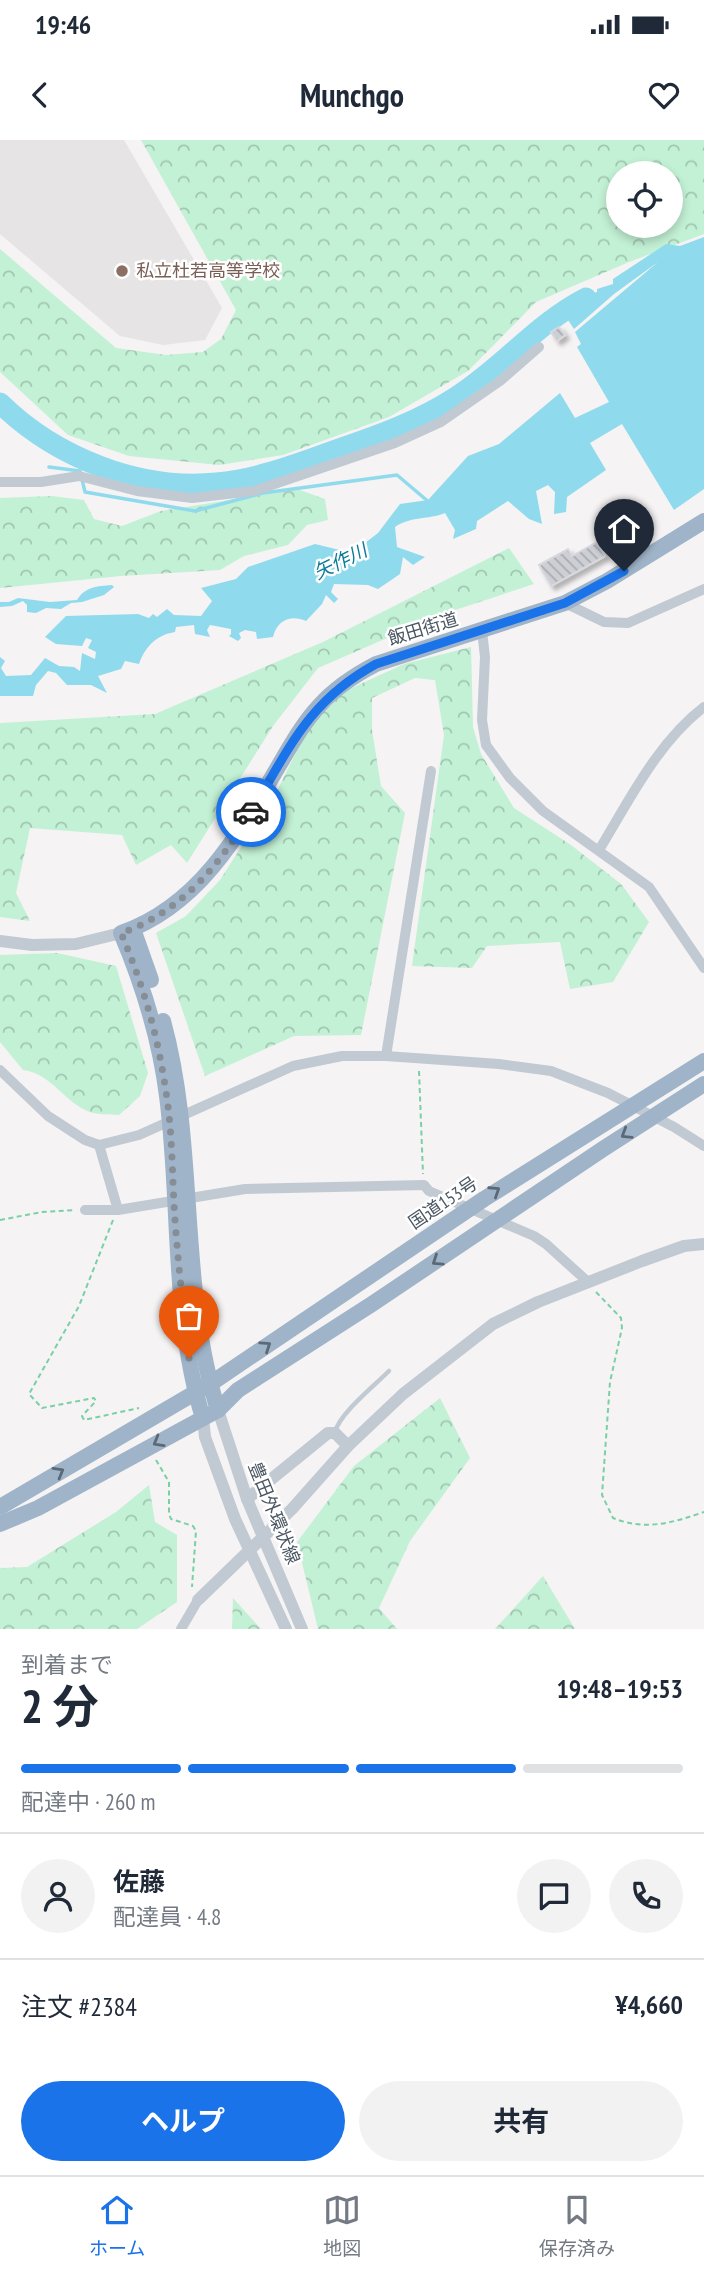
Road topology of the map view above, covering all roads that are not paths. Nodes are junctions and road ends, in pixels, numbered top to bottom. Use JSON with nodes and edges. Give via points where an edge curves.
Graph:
{"nodes":[{"id":1,"x":539,"y":347,"type":"dead end"},
{"id":2,"x":0,"y":482,"type":"edge"},
{"id":3,"x":704,"y":522,"type":"edge"},
{"id":4,"x":704,"y":589,"type":"edge"},
{"id":5,"x":565,"y":603,"type":"junction"},
{"id":6,"x":482,"y":631,"type":"junction"},
{"id":7,"x":704,"y":707,"type":"edge"},
{"id":8,"x":431,"y":771,"type":"dead end"},
{"id":9,"x":599,"y":850,"type":"junction"},
{"id":10,"x":127,"y":931,"type":"junction"},
{"id":11,"x":0,"y":941,"type":"edge"},
{"id":12,"x":704,"y":968,"type":"edge"},
{"id":13,"x":386,"y":1056,"type":"junction"},
{"id":14,"x":704,"y":1061,"type":"edge"},
{"id":15,"x":0,"y":1070,"type":"edge"},
{"id":16,"x":704,"y":1084,"type":"edge"},
{"id":17,"x":99,"y":1144,"type":"junction"},
{"id":18,"x":704,"y":1146,"type":"edge"},
{"id":19,"x":85,"y":1209,"type":"road end"},
{"id":20,"x":118,"y":1209,"type":"junction"},
{"id":21,"x":704,"y":1244,"type":"edge"},
{"id":22,"x":588,"y":1282,"type":"junction"},
{"id":23,"x":389,"y":1371,"type":"dead end"},
{"id":24,"x":209,"y":1384,"type":"junction"},
{"id":25,"x":195,"y":1393,"type":"junction"},
{"id":26,"x":218,"y":1410,"type":"junction"},
{"id":27,"x":203,"y":1418,"type":"junction"},
{"id":28,"x":335,"y":1433,"type":"junction"},
{"id":29,"x":348,"y":1446,"type":"junction"},
{"id":30,"x":249,"y":1504,"type":"junction"},
{"id":31,"x":0,"y":1507,"type":"edge"},
{"id":32,"x":0,"y":1524,"type":"edge"},
{"id":33,"x":198,"y":1600,"type":"joint"},
{"id":34,"x":284,"y":1625,"type":"edge"},
{"id":35,"x":181,"y":1629,"type":"edge"},
{"id":36,"x":302,"y":1629,"type":"edge"}],
"edges":[{"from":1,"to":2,"type":"street","via":[[441,422],[395,443],[254,491],[172,497],[79,476],[34,483]]},
{"from":3,"to":5,"type":"highway","name":"飯田街道"},
{"from":4,"to":5,"type":"street","via":[[628,623],[604,622]]},
{"from":5,"to":6,"type":"highway","name":"飯田街道"},
{"from":6,"to":9,"type":"street","via":[[486,745],[542,811]]},
{"from":6,"to":10,"type":"highway","name":"飯田街道","via":[[376,664],[336,689],[298,734],[244,825],[209,873],[187,895]]},
{"from":7,"to":9,"type":"street","via":[[650,768]]},
{"from":8,"to":13,"type":"street"},
{"from":9,"to":12,"type":"street","via":[[649,887]]},
{"from":10,"to":11,"type":"street","name":"飯田街道","via":[[76,944]]},
{"from":10,"to":24,"type":"highway","via":[[164,1023],[177,1084],[194,1283]]},
{"from":10,"to":25,"type":"highway","via":[[165,1084]]},
{"from":13,"to":17,"type":"street","via":[[342,1056],[293,1066],[139,1135]]},
{"from":13,"to":18,"type":"street","via":[[551,1072],[608,1093]]},
{"from":24,"to":14,"type":"highway","name":"国道153号","one_way":true,"via":[[484,1199]]},
{"from":15,"to":17,"type":"street","via":[[48,1116]]},
{"from":16,"to":26,"type":"highway","one_way":true,"via":[[238,1390]]},
{"from":17,"to":20,"type":"street"},
{"from":19,"to":20,"type":"street"},
{"from":20,"to":22,"type":"street","via":[[245,1189],[426,1188],[534,1236]]},
{"from":21,"to":22,"type":"street","via":[[684,1246]]},
{"from":22,"to":29,"type":"street","via":[[493,1324],[403,1394]]},
{"from":23,"to":28,"type":"lane","via":[[335,1427]]},
{"from":24,"to":25,"type":"highway","name":"国道153号"},
{"from":24,"to":26,"type":"highway"},
{"from":25,"to":27,"type":"highway"},
{"from":31,"to":25,"type":"highway","name":"国道153号","one_way":true},
{"from":26,"to":27,"type":"highway"},
{"from":26,"to":30,"type":"street","name":"豊田外環状線"},
{"from":27,"to":32,"type":"highway","one_way":true},
{"from":27,"to":34,"type":"street","name":"豊田外環状線","via":[[205,1437],[234,1519]]},
{"from":28,"to":29,"type":"street"},
{"from":28,"to":30,"type":"street","via":[[320,1438]]},
{"from":29,"to":33,"type":"street","via":[[292,1509]]},
{"from":30,"to":36,"type":"street","name":"豊田外環状線"},
{"from":33,"to":35,"type":"street"}]}
